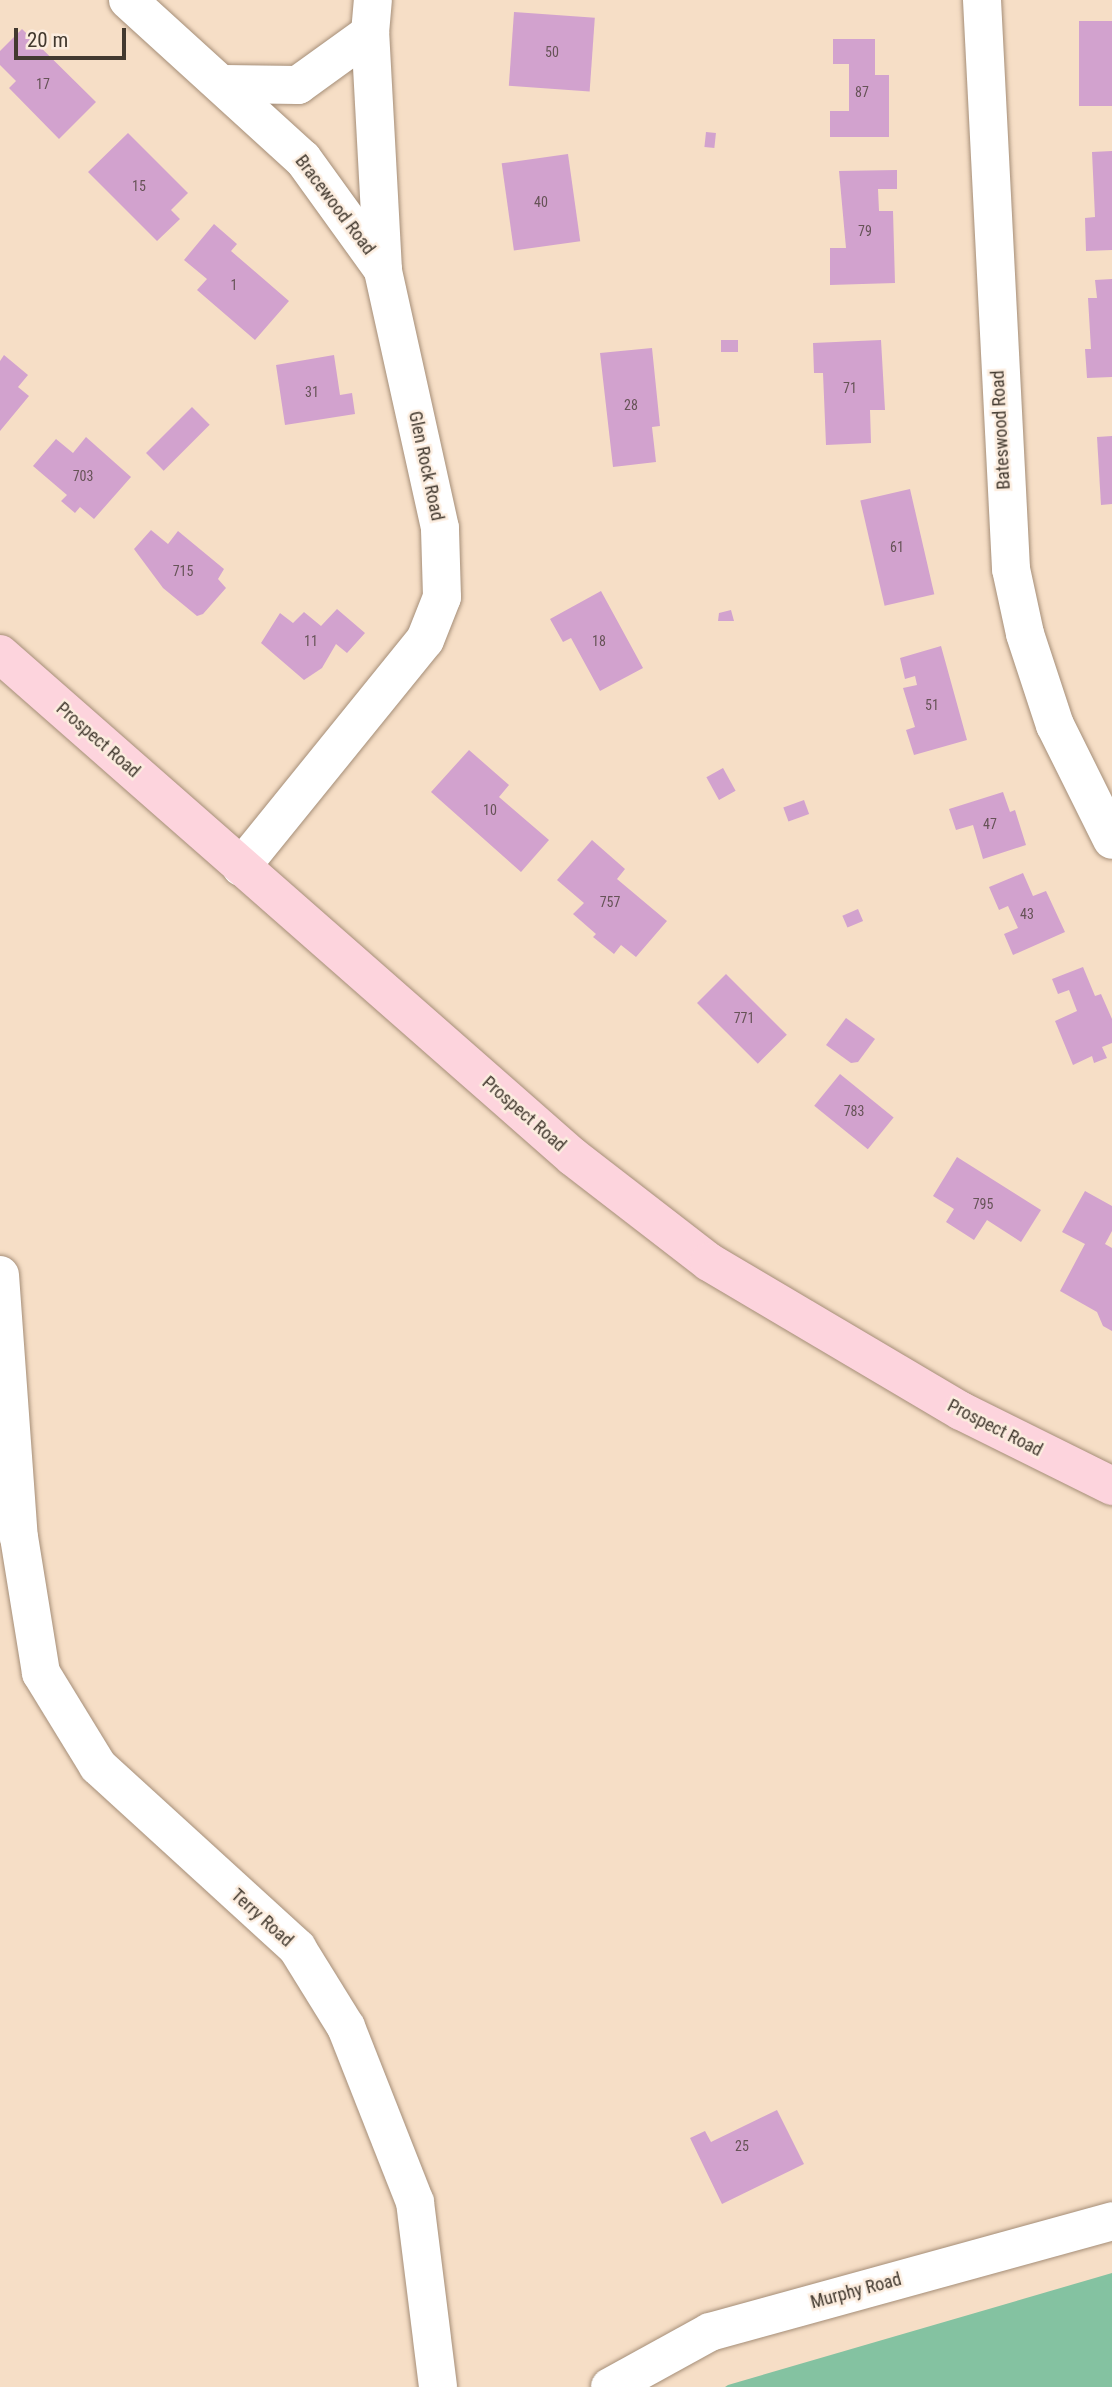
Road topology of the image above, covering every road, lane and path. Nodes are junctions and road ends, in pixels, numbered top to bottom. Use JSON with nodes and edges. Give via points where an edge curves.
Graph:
{"nodes":[{"id":1,"x":128,"y":0,"type":"edge"},
{"id":2,"x":982,"y":0,"type":"edge"},
{"id":3,"x":371,"y":16,"type":"edge"},
{"id":4,"x":224,"y":84,"type":"junction"},
{"id":5,"x":383,"y":270,"type":"junction"},
{"id":6,"x":0,"y":654,"type":"edge"},
{"id":7,"x":1112,"y":840,"type":"edge"},
{"id":8,"x":241,"y":867,"type":"junction"},
{"id":9,"x":0,"y":1275,"type":"edge"},
{"id":10,"x":1112,"y":1486,"type":"edge"},
{"id":11,"x":1112,"y":2221,"type":"edge"},
{"id":12,"x":438,"y":2387,"type":"edge"},
{"id":13,"x":610,"y":2387,"type":"edge"}],
"edges":[{"from":1,"to":4,"type":"street","name":"Bracewood Road"},
{"from":2,"to":7,"type":"street","name":"Bateswood Road","via":[[1011,569],[1025,634],[1055,725]]},
{"from":3,"to":4,"type":"street","via":[[298,85]]},
{"from":3,"to":5,"type":"street","name":"Glen Rock Road"},
{"from":4,"to":5,"type":"street","name":"Bracewood Road","via":[[303,159]]},
{"from":5,"to":8,"type":"street","name":"Glen Rock Road","via":[[440,528],[442,597],[425,640]]},
{"from":6,"to":8,"type":"main road","name":"Prospect Road"},
{"from":8,"to":10,"type":"main road","name":"Prospect Road","via":[[573,1157],[709,1262],[961,1411]]},
{"from":9,"to":12,"type":"street","name":"Terry Road","via":[[19,1536],[41,1673],[98,1766],[297,1948],[346,2027],[415,2202]]},
{"from":11,"to":13,"type":"street","name":"Murphy Road","via":[[710,2332]]}]}
